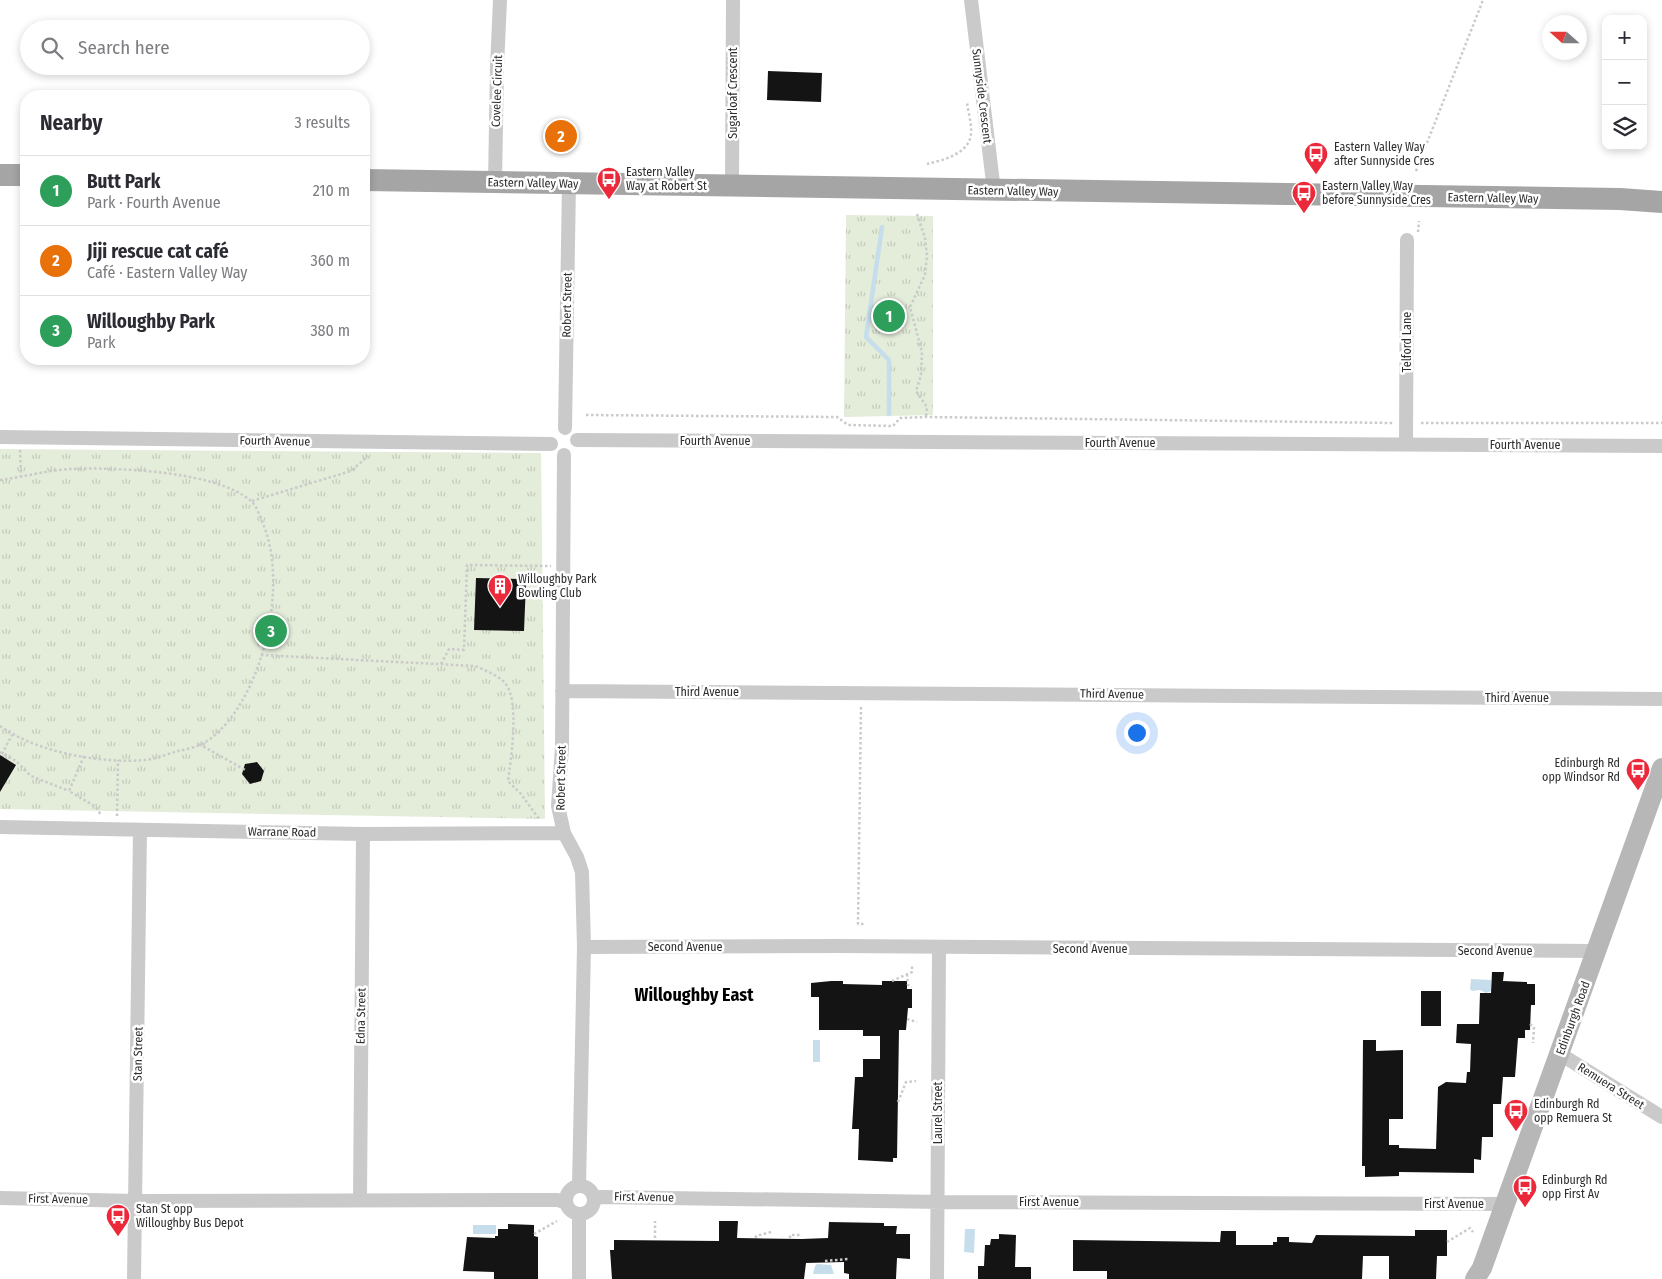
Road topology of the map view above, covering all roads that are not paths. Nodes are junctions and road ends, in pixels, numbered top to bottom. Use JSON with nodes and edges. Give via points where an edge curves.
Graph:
{"nodes":[{"id":1,"x":500,"y":0,"type":"edge"},
{"id":2,"x":733,"y":0,"type":"edge"},
{"id":3,"x":971,"y":0,"type":"edge"},
{"id":4,"x":0,"y":175,"type":"edge"},
{"id":5,"x":20,"y":175,"type":"edge"},
{"id":6,"x":370,"y":180,"type":"edge"},
{"id":7,"x":495,"y":182,"type":"junction"},
{"id":8,"x":569,"y":183,"type":"junction"},
{"id":9,"x":732,"y":187,"type":"junction"},
{"id":10,"x":994,"y":191,"type":"junction"},
{"id":11,"x":1662,"y":202,"type":"edge"},
{"id":12,"x":1407,"y":240,"type":"dead end"},
{"id":13,"x":565,"y":428,"type":"junction"},
{"id":14,"x":0,"y":437,"type":"edge"},
{"id":15,"x":577,"y":440,"type":"junction"},
{"id":16,"x":551,"y":444,"type":"junction"},
{"id":17,"x":1406,"y":444,"type":"junction"},
{"id":18,"x":1662,"y":446,"type":"edge"},
{"id":19,"x":564,"y":455,"type":"junction"},
{"id":20,"x":562,"y":691,"type":"junction"},
{"id":21,"x":1662,"y":699,"type":"edge"},
{"id":22,"x":1662,"y":768,"type":"edge"},
{"id":23,"x":1658,"y":794,"type":"edge"},
{"id":24,"x":0,"y":827,"type":"edge"},
{"id":25,"x":140,"y":830,"type":"junction"},
{"id":26,"x":564,"y":833,"type":"junction"},
{"id":27,"x":363,"y":834,"type":"junction"},
{"id":28,"x":584,"y":947,"type":"junction"},
{"id":29,"x":939,"y":948,"type":"junction"},
{"id":30,"x":1596,"y":951,"type":"junction"},
{"id":31,"x":1560,"y":1054,"type":"junction"},
{"id":32,"x":1662,"y":1117,"type":"edge"},
{"id":33,"x":580,"y":1186,"type":"junction"},
{"id":34,"x":0,"y":1198,"type":"edge"},
{"id":35,"x":360,"y":1199,"type":"junction"},
{"id":36,"x":594,"y":1200,"type":"junction"},
{"id":37,"x":136,"y":1201,"type":"junction"},
{"id":38,"x":938,"y":1202,"type":"junction"},
{"id":39,"x":566,"y":1203,"type":"junction"},
{"id":40,"x":1506,"y":1204,"type":"junction"},
{"id":41,"x":579,"y":1214,"type":"junction"},
{"id":42,"x":1479,"y":1275,"type":"edge"},
{"id":43,"x":134,"y":1279,"type":"edge"},
{"id":44,"x":579,"y":1279,"type":"edge"},
{"id":45,"x":937,"y":1279,"type":"edge"}],
"edges":[{"from":1,"to":7,"type":"street","name":"Covelee Circuit"},
{"from":2,"to":9,"type":"street","name":"Sugarloaf Crescent"},
{"from":3,"to":10,"type":"street","name":"Sunnyside Crescent"},
{"from":4,"to":5,"type":"main road"},
{"from":6,"to":7,"type":"main road","name":"Eastern Valley Way"},
{"from":7,"to":8,"type":"main road","name":"Eastern Valley Way"},
{"from":8,"to":9,"type":"main road","name":"Eastern Valley Way"},
{"from":8,"to":13,"type":"street","name":"Robert Street"},
{"from":9,"to":10,"type":"main road","name":"Eastern Valley Way"},
{"from":10,"to":11,"type":"main road","name":"Eastern Valley Way"},
{"from":12,"to":17,"type":"street","name":"Telford Lane"},
{"from":13,"to":15,"type":"street","via":[[572,430]]},
{"from":13,"to":16,"type":"street","via":[[552,434]]},
{"from":14,"to":16,"type":"street","name":"Fourth Avenue"},
{"from":15,"to":17,"type":"street","name":"Fourth Avenue"},
{"from":15,"to":19,"type":"street","via":[[572,452]]},
{"from":16,"to":19,"type":"street","via":[[554,451]]},
{"from":17,"to":18,"type":"street","name":"Fourth Avenue"},
{"from":19,"to":20,"type":"street","name":"Robert Street"},
{"from":20,"to":21,"type":"street","name":"Third Avenue"},
{"from":20,"to":26,"type":"street","name":"Robert Street","via":[[558,806]]},
{"from":22,"to":23,"type":"main road","name":"Edinburgh Road"},
{"from":23,"to":30,"type":"main road","name":"Edinburgh Road"},
{"from":24,"to":25,"type":"street","name":"Warrane Road","via":[[114,822]]},
{"from":25,"to":27,"type":"street","name":"Warrane Road"},
{"from":25,"to":37,"type":"street","name":"Stan Street"},
{"from":26,"to":27,"type":"street","name":"Warrane Road"},
{"from":26,"to":28,"type":"street","name":"Robert Street","via":[[578,857],[582,872]]},
{"from":27,"to":35,"type":"street","name":"Edna Street"},
{"from":28,"to":29,"type":"street","name":"Second Avenue"},
{"from":28,"to":33,"type":"street","name":"Robert Street"},
{"from":29,"to":30,"type":"street","name":"Second Avenue"},
{"from":29,"to":38,"type":"street","name":"Laurel Street"},
{"from":30,"to":31,"type":"main road","name":"Edinburgh Road"},
{"from":31,"to":32,"type":"street","name":"Remuera Street"},
{"from":31,"to":40,"type":"main road","name":"Edinburgh Road"},
{"from":33,"to":36,"type":"street","via":[[588,1188]]},
{"from":33,"to":39,"type":"street","via":[[568,1193]]},
{"from":34,"to":37,"type":"street","name":"First Avenue"},
{"from":35,"to":37,"type":"street","name":"First Avenue"},
{"from":35,"to":39,"type":"street","name":"First Avenue","via":[[558,1200]]},
{"from":36,"to":38,"type":"street","name":"First Avenue","via":[[600,1197]]},
{"from":36,"to":41,"type":"street","via":[[588,1212]]},
{"from":37,"to":43,"type":"street","name":"Stan Street"},
{"from":38,"to":40,"type":"street","name":"First Avenue"},
{"from":38,"to":45,"type":"street","name":"Laurel Street"},
{"from":39,"to":41,"type":"street"},
{"from":40,"to":42,"type":"main road","name":"Edinburgh Road"},
{"from":41,"to":44,"type":"street"}]}
